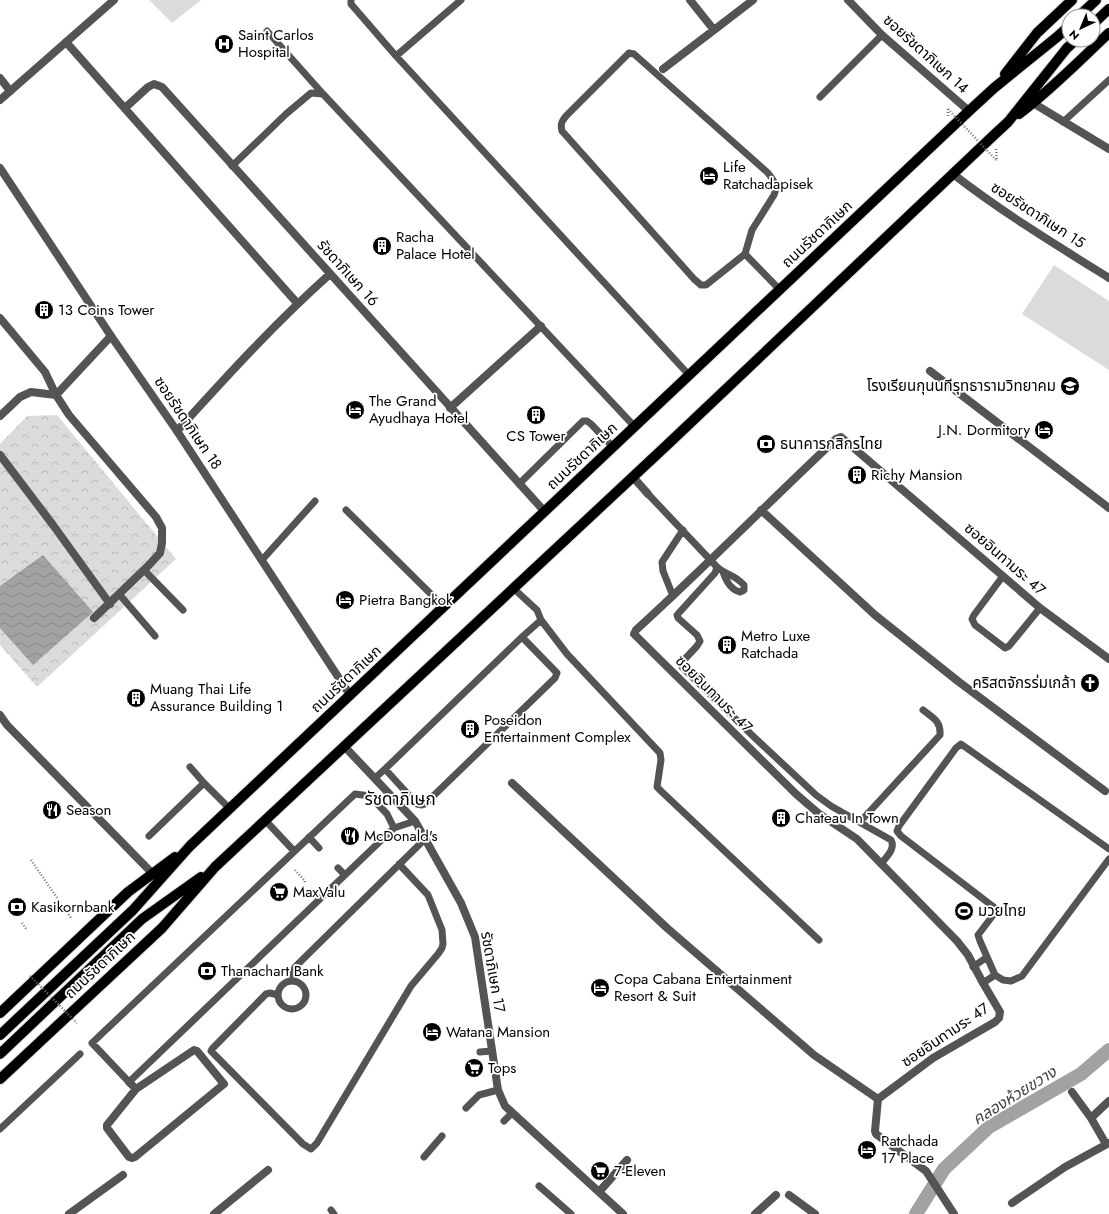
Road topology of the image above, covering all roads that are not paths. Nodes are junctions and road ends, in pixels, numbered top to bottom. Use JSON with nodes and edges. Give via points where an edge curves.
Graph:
{"nodes":[{"id":1,"x":114,"y":0,"type":"edge"},
{"id":2,"x":351,"y":0,"type":"edge"},
{"id":3,"x":461,"y":0,"type":"edge"},
{"id":4,"x":690,"y":0,"type":"edge"},
{"id":5,"x":753,"y":0,"type":"edge"},
{"id":6,"x":848,"y":0,"type":"edge"},
{"id":7,"x":1072,"y":0,"type":"edge"},
{"id":8,"x":1096,"y":0,"type":"edge"},
{"id":9,"x":1088,"y":8,"type":"edge"},
{"id":10,"x":1109,"y":9,"type":"edge"},
{"id":11,"x":1101,"y":16,"type":"edge"},
{"id":12,"x":714,"y":30,"type":"junction"},
{"id":13,"x":267,"y":32,"type":"dead end"},
{"id":14,"x":1061,"y":33,"type":"edge"},
{"id":15,"x":1109,"y":33,"type":"edge"},
{"id":16,"x":882,"y":36,"type":"junction"},
{"id":17,"x":66,"y":42,"type":"junction"},
{"id":18,"x":1067,"y":48,"type":"edge"},
{"id":19,"x":396,"y":56,"type":"junction"},
{"id":20,"x":663,"y":69,"type":"dead end"},
{"id":21,"x":0,"y":78,"type":"edge"},
{"id":22,"x":1109,"y":80,"type":"edge"},
{"id":23,"x":994,"y":88,"type":"junction"},
{"id":24,"x":10,"y":91,"type":"junction"},
{"id":25,"x":323,"y":94,"type":"junction"},
{"id":26,"x":820,"y":97,"type":"dead end"},
{"id":27,"x":0,"y":100,"type":"edge"},
{"id":28,"x":1033,"y":103,"type":"junction"},
{"id":29,"x":125,"y":108,"type":"junction"},
{"id":30,"x":969,"y":111,"type":"junction"},
{"id":31,"x":1008,"y":122,"type":"junction"},
{"id":32,"x":1064,"y":122,"type":"junction"},
{"id":33,"x":1109,"y":149,"type":"edge"},
{"id":34,"x":232,"y":166,"type":"junction"},
{"id":35,"x":0,"y":168,"type":"edge"},
{"id":36,"x":953,"y":174,"type":"junction"},
{"id":37,"x":745,"y":254,"type":"junction"},
{"id":38,"x":330,"y":274,"type":"junction"},
{"id":39,"x":1109,"y":278,"type":"edge"},
{"id":40,"x":780,"y":290,"type":"junction"},
{"id":41,"x":297,"y":303,"type":"junction"},
{"id":42,"x":0,"y":318,"type":"edge"},
{"id":43,"x":541,"y":326,"type":"junction"},
{"id":44,"x":112,"y":336,"type":"junction"},
{"id":45,"x":930,"y":371,"type":"dead end"},
{"id":46,"x":689,"y":376,"type":"junction"},
{"id":47,"x":56,"y":395,"type":"junction"},
{"id":48,"x":450,"y":408,"type":"junction"},
{"id":49,"x":0,"y":416,"type":"edge"},
{"id":50,"x":635,"y":427,"type":"junction"},
{"id":51,"x":177,"y":431,"type":"junction"},
{"id":52,"x":613,"y":447,"type":"junction"},
{"id":53,"x":0,"y":455,"type":"edge"},
{"id":54,"x":633,"y":477,"type":"junction"},
{"id":55,"x":519,"y":484,"type":"junction"},
{"id":56,"x":648,"y":494,"type":"joint"},
{"id":57,"x":315,"y":501,"type":"dead end"},
{"id":58,"x":1109,"y":508,"type":"edge"},
{"id":59,"x":346,"y":510,"type":"dead end"},
{"id":60,"x":761,"y":510,"type":"junction"},
{"id":61,"x":545,"y":512,"type":"junction"},
{"id":62,"x":683,"y":530,"type":"junction"},
{"id":63,"x":711,"y":559,"type":"junction"},
{"id":64,"x":262,"y":560,"type":"junction"},
{"id":65,"x":717,"y":567,"type":"junction"},
{"id":66,"x":144,"y":570,"type":"junction"},
{"id":67,"x":723,"y":572,"type":"dead end"},
{"id":68,"x":1003,"y":576,"type":"junction"},
{"id":69,"x":513,"y":588,"type":"junction"},
{"id":70,"x":119,"y":594,"type":"junction"},
{"id":71,"x":673,"y":596,"type":"junction"},
{"id":72,"x":110,"y":604,"type":"junction"},
{"id":73,"x":444,"y":607,"type":"junction"},
{"id":74,"x":1040,"y":608,"type":"junction"},
{"id":75,"x":183,"y":610,"type":"dead end"},
{"id":76,"x":94,"y":618,"type":"dead end"},
{"id":77,"x":541,"y":620,"type":"junction"},
{"id":78,"x":155,"y":636,"type":"dead end"},
{"id":79,"x":522,"y":637,"type":"junction"},
{"id":80,"x":1109,"y":659,"type":"edge"},
{"id":81,"x":350,"y":695,"type":"junction"},
{"id":82,"x":923,"y":710,"type":"dead end"},
{"id":83,"x":0,"y":716,"type":"edge"},
{"id":84,"x":344,"y":746,"type":"junction"},
{"id":85,"x":190,"y":767,"type":"dead end"},
{"id":86,"x":385,"y":768,"type":"junction"},
{"id":87,"x":375,"y":778,"type":"junction"},
{"id":88,"x":204,"y":782,"type":"junction"},
{"id":89,"x":512,"y":783,"type":"dead end"},
{"id":90,"x":1105,"y":791,"type":"dead end"},
{"id":91,"x":230,"y":809,"type":"junction"},
{"id":92,"x":265,"y":820,"type":"junction"},
{"id":93,"x":415,"y":821,"type":"junction"},
{"id":94,"x":860,"y":822,"type":"junction"},
{"id":95,"x":394,"y":828,"type":"junction"},
{"id":96,"x":149,"y":836,"type":"dead end"},
{"id":97,"x":309,"y":837,"type":"junction"},
{"id":98,"x":426,"y":838,"type":"junction"},
{"id":99,"x":190,"y":846,"type":"junction"},
{"id":100,"x":319,"y":848,"type":"dead end"},
{"id":101,"x":1109,"y":849,"type":"edge"},
{"id":102,"x":294,"y":851,"type":"junction"},
{"id":103,"x":1109,"y":859,"type":"edge"},
{"id":104,"x":400,"y":864,"type":"junction"},
{"id":105,"x":881,"y":864,"type":"junction"},
{"id":106,"x":215,"y":867,"type":"junction"},
{"id":107,"x":338,"y":868,"type":"dead end"},
{"id":108,"x":152,"y":873,"type":"junction"},
{"id":109,"x":345,"y":875,"type":"junction"},
{"id":110,"x":819,"y":940,"type":"dead end"},
{"id":111,"x":987,"y":957,"type":"junction"},
{"id":112,"x":974,"y":967,"type":"junction"},
{"id":113,"x":996,"y":975,"type":"junction"},
{"id":114,"x":293,"y":981,"type":"junction"},
{"id":115,"x":982,"y":983,"type":"junction"},
{"id":116,"x":278,"y":995,"type":"junction"},
{"id":117,"x":0,"y":1013,"type":"edge"},
{"id":118,"x":0,"y":1035,"type":"edge"},
{"id":119,"x":492,"y":1051,"type":"junction"},
{"id":120,"x":480,"y":1052,"type":"dead end"},
{"id":121,"x":0,"y":1054,"type":"edge"},
{"id":122,"x":80,"y":1054,"type":"dead end"},
{"id":123,"x":0,"y":1079,"type":"edge"},
{"id":124,"x":129,"y":1082,"type":"junction"},
{"id":125,"x":136,"y":1090,"type":"junction"},
{"id":126,"x":498,"y":1090,"type":"junction"},
{"id":127,"x":1072,"y":1092,"type":"dead end"},
{"id":128,"x":878,"y":1099,"type":"junction"},
{"id":129,"x":1109,"y":1101,"type":"edge"},
{"id":130,"x":466,"y":1108,"type":"dead end"},
{"id":131,"x":512,"y":1113,"type":"junction"},
{"id":132,"x":1091,"y":1118,"type":"junction"},
{"id":133,"x":504,"y":1121,"type":"dead end"},
{"id":134,"x":0,"y":1129,"type":"edge"},
{"id":135,"x":442,"y":1136,"type":"dead end"},
{"id":136,"x":1107,"y":1144,"type":"edge"},
{"id":137,"x":424,"y":1157,"type":"dead end"},
{"id":138,"x":627,"y":1160,"type":"dead end"},
{"id":139,"x":268,"y":1170,"type":"dead end"},
{"id":140,"x":123,"y":1175,"type":"dead end"},
{"id":141,"x":539,"y":1186,"type":"dead end"},
{"id":142,"x":599,"y":1192,"type":"junction"},
{"id":143,"x":776,"y":1195,"type":"dead end"},
{"id":144,"x":789,"y":1195,"type":"dead end"},
{"id":145,"x":1012,"y":1203,"type":"dead end"},
{"id":146,"x":69,"y":1214,"type":"edge"},
{"id":147,"x":214,"y":1214,"type":"edge"},
{"id":148,"x":570,"y":1214,"type":"edge"},
{"id":149,"x":623,"y":1214,"type":"edge"},
{"id":150,"x":755,"y":1214,"type":"edge"},
{"id":151,"x":815,"y":1214,"type":"edge"},
{"id":152,"x":954,"y":1214,"type":"edge"}],
"edges":[{"from":1,"to":17,"type":"street"},
{"from":2,"to":19,"type":"lane","via":[[351,4]]},
{"from":3,"to":19,"type":"lane"},
{"from":4,"to":12,"type":"street"},
{"from":5,"to":12,"type":"street"},
{"from":6,"to":16,"type":"street","name":"ซอยรัชดาภิเษก 14"},
{"from":7,"to":23,"type":"main road","name":"ถนนรัชดาภิเษก","via":[[1037,33]]},
{"from":8,"to":9,"type":"main road"},
{"from":10,"to":11,"type":"main road"},
{"from":12,"to":20,"type":"street"},
{"from":13,"to":25,"type":"lane"},
{"from":14,"to":23,"type":"main road","name":"ถนนรัชดาภิเษก"},
{"from":15,"to":28,"type":"main road","name":"ถนนรัชดาภิเษก"},
{"from":16,"to":26,"type":"lane"},
{"from":16,"to":30,"type":"street","name":"ซอยรัชดาภิเษก 14"},
{"from":17,"to":24,"type":"street"},
{"from":17,"to":29,"type":"street"},
{"from":18,"to":31,"type":"main road","name":"ถนนรัชดาภิเษก"},
{"from":19,"to":46,"type":"lane"},
{"from":21,"to":24,"type":"street"},
{"from":22,"to":32,"type":"lane"},
{"from":23,"to":30,"type":"main road","name":"ถนนรัชดาภิเษก"},
{"from":24,"to":27,"type":"street"},
{"from":25,"to":34,"type":"lane","via":[[311,93]]},
{"from":25,"to":43,"type":"lane"},
{"from":28,"to":31,"type":"main road","name":"ถนนรัชดาภิเษก"},
{"from":28,"to":32,"type":"street"},
{"from":29,"to":34,"type":"street","name":"รัชดาภิเษก 16","via":[[148,87],[154,84],[162,87]]},
{"from":29,"to":41,"type":"street"},
{"from":30,"to":40,"type":"main road","name":"ถนนรัชดาภิเษก"},
{"from":31,"to":36,"type":"main road","name":"ถนนรัชดาภิเษก"},
{"from":32,"to":33,"type":"street"},
{"from":34,"to":38,"type":"street","name":"รัชดาภิเษก 16"},
{"from":35,"to":44,"type":"street","name":"ซอยรัชดาภิเษก 18"},
{"from":36,"to":39,"type":"street","name":"ซอยรัชดาภิเษก 15","via":[[1057,246]]},
{"from":36,"to":54,"type":"main road","name":"ถนนรัชดาภิเษก"},
{"from":37,"to":37,"type":"lane","via":[[711,282],[706,285],[697,283],[562,130],[562,122],[566,116],[629,53],[634,54],[773,179],[776,190],[752,230]]},
{"from":37,"to":40,"type":"lane"},
{"from":38,"to":41,"type":"street"},
{"from":38,"to":48,"type":"street","name":"รัชดาภิเษก 16"},
{"from":40,"to":46,"type":"main road","name":"ถนนรัชดาภิเษก"},
{"from":41,"to":51,"type":"street","via":[[236,365]]},
{"from":42,"to":47,"type":"street","via":[[45,372]]},
{"from":43,"to":48,"type":"street"},
{"from":43,"to":50,"type":"lane"},
{"from":44,"to":47,"type":"street"},
{"from":44,"to":51,"type":"street","name":"ซอยรัชดาภิเษก 18"},
{"from":45,"to":58,"type":"street"},
{"from":46,"to":50,"type":"main road","name":"ถนนรัชดาภิเษก"},
{"from":47,"to":49,"type":"street","via":[[31,392],[20,397]]},
{"from":47,"to":66,"type":"street","via":[[69,415],[162,528],[160,553]]},
{"from":48,"to":55,"type":"street","name":"รัชดาภิเษก 16"},
{"from":50,"to":52,"type":"main road","name":"ถนนรัชดาภิเษก"},
{"from":51,"to":64,"type":"street","name":"ซอยรัชดาภิเษก 18"},
{"from":52,"to":55,"type":"lane","via":[[591,424],[583,421]]},
{"from":52,"to":61,"type":"main road","name":"ถนนรัชดาภิเษก"},
{"from":53,"to":72,"type":"street"},
{"from":54,"to":56,"type":"street"},
{"from":54,"to":69,"type":"main road","name":"ถนนรัชดาภิเษก"},
{"from":55,"to":61,"type":"street","name":"รัชดาภิเษก 16"},
{"from":56,"to":62,"type":"lane"},
{"from":57,"to":64,"type":"lane"},
{"from":59,"to":73,"type":"lane"},
{"from":60,"to":63,"type":"street","name":"ซอยอินทามระ 47"},
{"from":60,"to":68,"type":"street","name":"ซอยอินทามระ 47","via":[[841,437]]},
{"from":60,"to":90,"type":"street","via":[[881,620]]},
{"from":61,"to":73,"type":"main road","name":"ถนนรัชดาภิเษก"},
{"from":62,"to":63,"type":"lane"},
{"from":62,"to":71,"type":"lane","via":[[662,562]]},
{"from":63,"to":65,"type":"lane"},
{"from":63,"to":71,"type":"street","name":"ซอยอินทามระ 47"},
{"from":64,"to":81,"type":"street","name":"ซอยรัชดาภิเษก 18"},
{"from":65,"to":67,"type":"lane"},
{"from":65,"to":94,"type":"lane","via":[[715,573],[677,616],[700,640],[683,661],[682,667],[816,795]]},
{"from":66,"to":70,"type":"street"},
{"from":66,"to":75,"type":"lane"},
{"from":68,"to":74,"type":"street","name":"ซอยอินทามระ 47"},
{"from":68,"to":74,"type":"lane","via":[[974,615],[972,619],[975,625],[1005,648]]},
{"from":69,"to":77,"type":"lane","via":[[537,610]]},
{"from":69,"to":84,"type":"main road","name":"ถนนรัชดาภิเษก"},
{"from":70,"to":72,"type":"street"},
{"from":70,"to":78,"type":"lane"},
{"from":71,"to":105,"type":"street","name":"ซอยอินทามระ 47","via":[[634,634],[796,794],[818,813],[857,839]]},
{"from":72,"to":76,"type":"street"},
{"from":73,"to":81,"type":"main road","name":"ถนนรัชดาภิเษก"},
{"from":74,"to":80,"type":"street","name":"ซอยอินทามระ 47"},
{"from":77,"to":79,"type":"lane"},
{"from":77,"to":110,"type":"lane","via":[[567,654],[660,753],[657,787]]},
{"from":79,"to":86,"type":"lane"},
{"from":79,"to":86,"type":"lane","via":[[555,670],[555,678],[425,804],[417,804]]},
{"from":81,"to":91,"type":"main road","name":"ถนนรัชดาภิเษก"},
{"from":82,"to":94,"type":"lane","via":[[941,727],[940,735]]},
{"from":83,"to":108,"type":"street"},
{"from":84,"to":87,"type":"street","name":"รัชดาภิเษก 17"},
{"from":84,"to":92,"type":"main road","name":"ถนนรัชดาภิเษก"},
{"from":85,"to":88,"type":"lane"},
{"from":86,"to":87,"type":"lane"},
{"from":87,"to":93,"type":"street","name":"รัชดาภิเษก 17"},
{"from":88,"to":91,"type":"lane"},
{"from":88,"to":96,"type":"lane"},
{"from":89,"to":128,"type":"street","via":[[708,964],[814,1055]]},
{"from":91,"to":99,"type":"main road","name":"ถนนรัชดาภิเษก"},
{"from":92,"to":102,"type":"lane"},
{"from":92,"to":106,"type":"main road","name":"ถนนรัชดาภิเษก"},
{"from":93,"to":95,"type":"lane"},
{"from":93,"to":98,"type":"street","name":"รัชดาภิเษก 17"},
{"from":94,"to":105,"type":"lane","via":[[893,843]]},
{"from":95,"to":97,"type":"lane","via":[[387,814],[370,796],[355,794]]},
{"from":95,"to":109,"type":"lane"},
{"from":97,"to":100,"type":"lane"},
{"from":97,"to":102,"type":"lane"},
{"from":98,"to":104,"type":"lane"},
{"from":98,"to":119,"type":"street","name":"รัชดาภิเษก 17","via":[[461,903],[475,937]]},
{"from":99,"to":108,"type":"main road","name":"ถนนรัชดาภิเษก"},
{"from":99,"to":118,"type":"main road","name":"ถนนรัชดาภิเษก","via":[[133,910]]},
{"from":101,"to":111,"type":"lane","via":[[966,747],[961,744],[956,748],[897,831],[995,908],[994,914],[978,935]]},
{"from":102,"to":124,"type":"lane","via":[[92,1042]]},
{"from":103,"to":113,"type":"lane","via":[[1022,976],[1011,981],[1003,980]]},
{"from":104,"to":114,"type":"lane","via":[[295,967],[292,972]]},
{"from":104,"to":116,"type":"lane","via":[[428,895],[442,930],[442,948],[411,986],[311,1149],[303,1144],[211,1051],[266,994]]},
{"from":105,"to":112,"type":"street","name":"ซอยอินทามระ 47","via":[[957,941]]},
{"from":106,"to":121,"type":"main road","name":"ถนนรัชดาภิเษก","via":[[142,919]]},
{"from":106,"to":123,"type":"main road","name":"ถนนรัชดาภิเษก","via":[[162,928]]},
{"from":107,"to":109,"type":"lane"},
{"from":108,"to":117,"type":"main road","name":"ถนนรัชดาภิเษก","via":[[128,892]]},
{"from":109,"to":124,"type":"lane"},
{"from":111,"to":112,"type":"lane"},
{"from":111,"to":113,"type":"lane"},
{"from":112,"to":115,"type":"street","name":"ซอยอินทามระ 47"},
{"from":113,"to":115,"type":"lane"},
{"from":114,"to":116,"type":"lane","via":[[284,984]]},
{"from":114,"to":116,"type":"lane","via":[[301,984],[306,992],[302,1005],[298,1008],[288,1008],[281,1003]]},
{"from":115,"to":128,"type":"street","name":"ซอยอินทามระ 47","via":[[1000,1012],[999,1018],[933,1058]]},
{"from":119,"to":120,"type":"lane"},
{"from":119,"to":126,"type":"street","name":"รัชดาภิเษก 17"},
{"from":122,"to":134,"type":"lane"},
{"from":124,"to":125,"type":"street"},
{"from":125,"to":125,"type":"street","via":[[107,1126],[132,1158],[224,1083],[196,1050]]},
{"from":126,"to":130,"type":"lane","via":[[479,1095]]},
{"from":126,"to":131,"type":"street","name":"รัชดาภิเษก 17","via":[[505,1106]]},
{"from":127,"to":132,"type":"street"},
{"from":128,"to":152,"type":"street","via":[[876,1134],[926,1170]]},
{"from":129,"to":132,"type":"street"},
{"from":131,"to":133,"type":"lane"},
{"from":131,"to":142,"type":"street","name":"รัชดาภิเษก 17"},
{"from":132,"to":136,"type":"street"},
{"from":135,"to":137,"type":"lane"},
{"from":136,"to":145,"type":"street","via":[[1065,1167]]},
{"from":138,"to":142,"type":"street"},
{"from":139,"to":147,"type":"street"},
{"from":140,"to":146,"type":"street"},
{"from":141,"to":148,"type":"lane"},
{"from":142,"to":149,"type":"street","name":"รัชดาภิเษก 17"},
{"from":143,"to":150,"type":"street"},
{"from":144,"to":151,"type":"street"}]}
